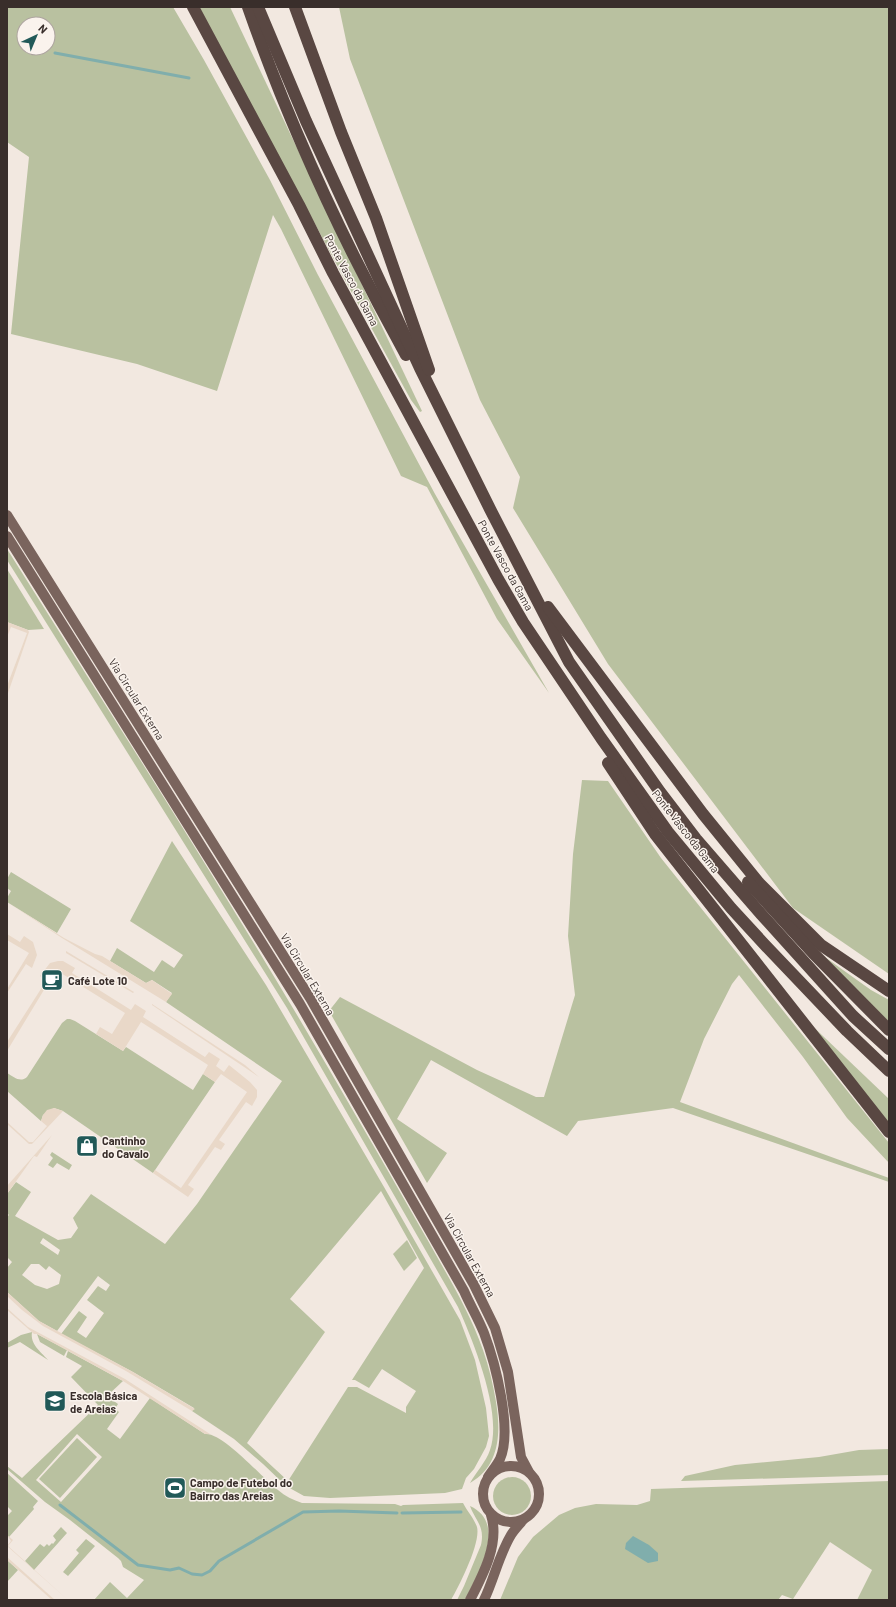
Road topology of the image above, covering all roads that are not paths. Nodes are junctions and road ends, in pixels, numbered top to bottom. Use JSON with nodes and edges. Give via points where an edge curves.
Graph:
{"nodes":[{"id":1,"x":193,"y":7,"type":"edge"},
{"id":2,"x":248,"y":7,"type":"edge"},
{"id":3,"x":258,"y":7,"type":"edge"},
{"id":4,"x":295,"y":7,"type":"edge"},
{"id":5,"x":452,"y":434,"type":"junction"},
{"id":6,"x":7,"y":515,"type":"edge"},
{"id":7,"x":7,"y":536,"type":"edge"},
{"id":8,"x":526,"y":577,"type":"junction"},
{"id":9,"x":523,"y":622,"type":"junction"},
{"id":10,"x":574,"y":642,"type":"junction"},
{"id":11,"x":889,"y":991,"type":"edge"},
{"id":12,"x":889,"y":1030,"type":"edge"},
{"id":13,"x":889,"y":1049,"type":"edge"},
{"id":14,"x":889,"y":1071,"type":"edge"},
{"id":15,"x":889,"y":1132,"type":"edge"},
{"id":16,"x":529,"y":1472,"type":"junction"},
{"id":17,"x":488,"y":1477,"type":"junction"},
{"id":18,"x":491,"y":1515,"type":"junction"},
{"id":19,"x":523,"y":1520,"type":"junction"},
{"id":20,"x":470,"y":1600,"type":"edge"},
{"id":21,"x":484,"y":1600,"type":"edge"}],
"edges":[{"from":1,"to":9,"type":"highway","name":"Ponte Vasco da Gama","via":[[336,279]]},
{"from":2,"to":5,"type":"highway","name":"Ponte Vasco da Gama","via":[[287,112],[359,268],[413,369]]},
{"from":3,"to":5,"type":"highway","name":"Ponte Vasco da Gama","via":[[306,121]]},
{"from":4,"to":5,"type":"highway","name":"Ponte Vasco da Gama","via":[[383,239]]},
{"from":5,"to":8,"type":"highway","name":"Ponte Vasco da Gama"},
{"from":6,"to":16,"type":"main road","name":"Via Circular Externa","via":[[310,998],[474,1285],[495,1328],[508,1372],[522,1457]]},
{"from":7,"to":17,"type":"main road","name":"Via Circular Externa","via":[[300,1004],[464,1291],[484,1332],[496,1375],[504,1420],[504,1445],[500,1459]]},
{"from":8,"to":10,"type":"highway"},
{"from":8,"to":13,"type":"highway","name":"Ponte Vasco da Gama","via":[[569,662],[691,833],[853,1016]]},
{"from":9,"to":14,"type":"highway","name":"Ponte Vasco da Gama","via":[[625,773],[695,865],[764,944]]},
{"from":9,"to":15,"type":"highway","via":[[592,739],[655,834]]},
{"from":10,"to":11,"type":"highway","via":[[703,814],[759,882],[821,945]]},
{"from":10,"to":12,"type":"highway","via":[[605,697],[695,817],[757,893]]},
{"from":16,"to":17,"type":"main road","via":[[521,1467],[503,1466],[494,1470]]},
{"from":16,"to":19,"type":"main road","via":[[537,1484],[538,1501],[535,1509]]},
{"from":17,"to":18,"type":"main road","via":[[482,1489],[482,1498]]},
{"from":18,"to":19,"type":"main road","via":[[506,1522]]},
{"from":18,"to":20,"type":"main road","via":[[495,1530],[492,1548]]},
{"from":19,"to":21,"type":"main road","via":[[506,1544]]}]}
